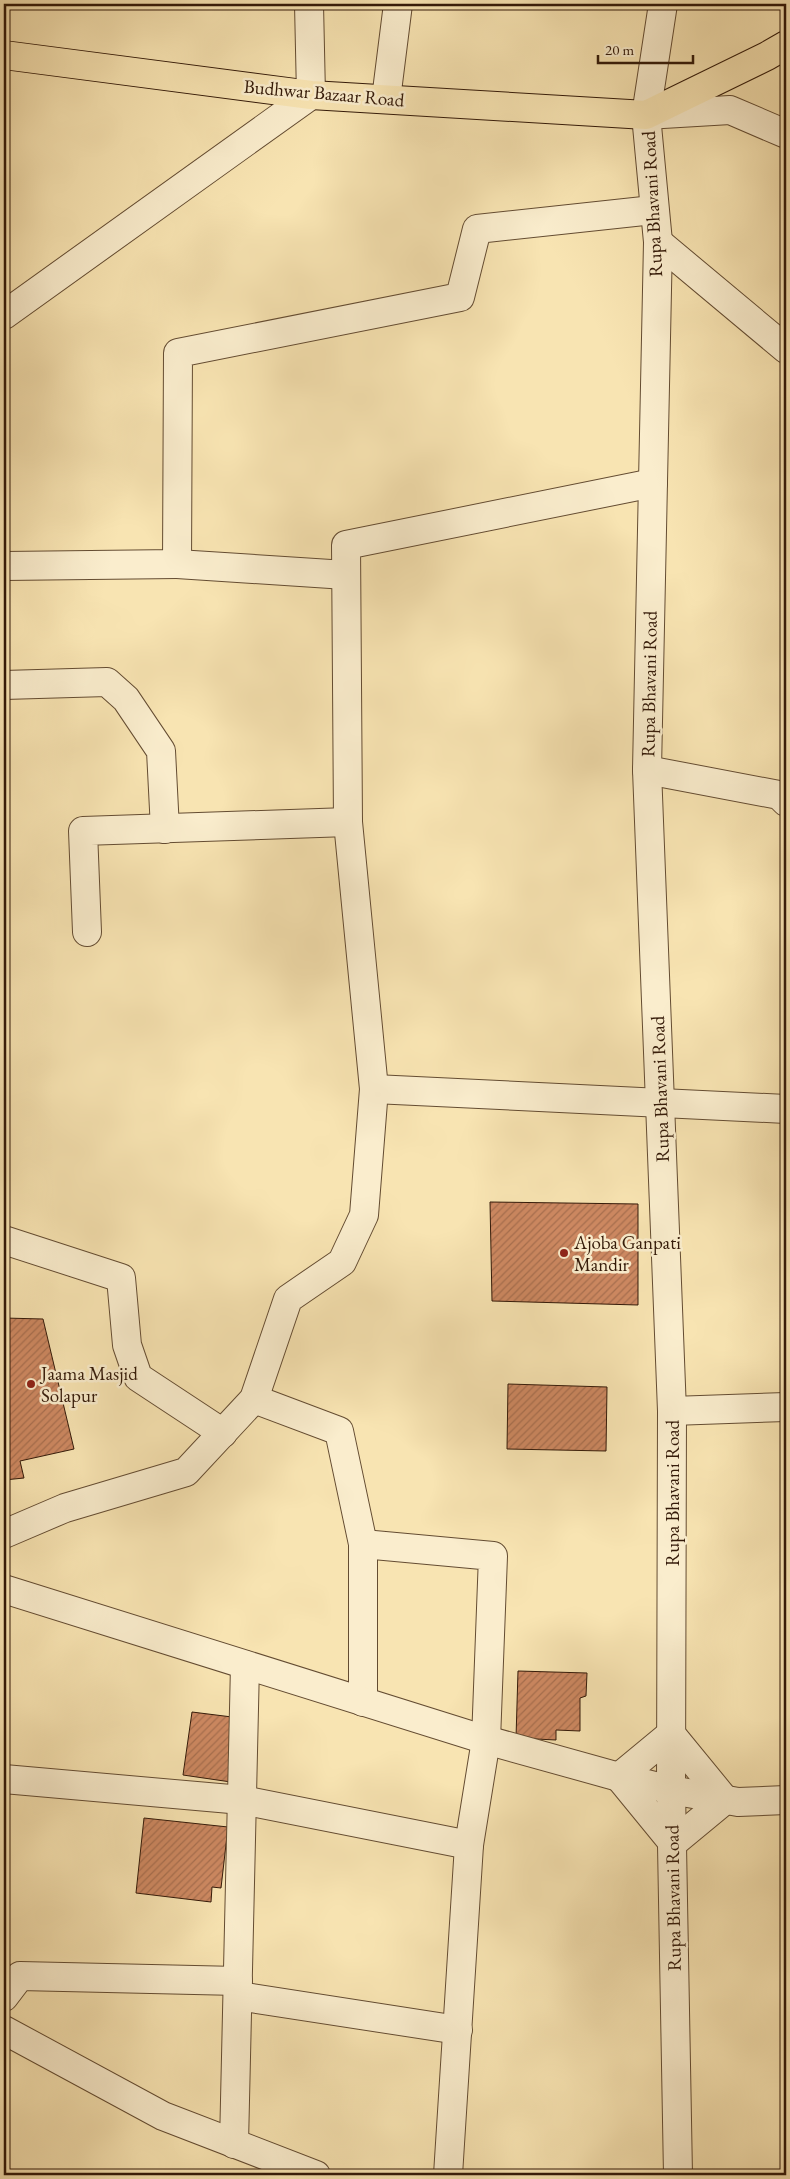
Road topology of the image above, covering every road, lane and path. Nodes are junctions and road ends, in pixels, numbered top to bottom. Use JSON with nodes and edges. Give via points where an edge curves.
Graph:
{"nodes":[{"id":1,"x":309,"y":4,"type":"edge"},
{"id":2,"x":398,"y":4,"type":"edge"},
{"id":3,"x":663,"y":4,"type":"edge"},
{"id":4,"x":786,"y":45,"type":"edge"},
{"id":5,"x":4,"y":55,"type":"edge"},
{"id":6,"x":311,"y":95,"type":"junction"},
{"id":7,"x":386,"y":99,"type":"junction"},
{"id":8,"x":646,"y":115,"type":"junction"},
{"id":9,"x":786,"y":134,"type":"edge"},
{"id":10,"x":653,"y":210,"type":"junction"},
{"id":11,"x":658,"y":242,"type":"junction"},
{"id":12,"x":4,"y":314,"type":"edge"},
{"id":13,"x":786,"y":349,"type":"edge"},
{"id":14,"x":653,"y":483,"type":"junction"},
{"id":15,"x":177,"y":564,"type":"junction"},
{"id":16,"x":4,"y":566,"type":"edge"},
{"id":17,"x":346,"y":575,"type":"junction"},
{"id":18,"x":4,"y":685,"type":"edge"},
{"id":19,"x":647,"y":770,"type":"junction"},
{"id":20,"x":786,"y":802,"type":"edge"},
{"id":21,"x":348,"y":822,"type":"junction"},
{"id":22,"x":165,"y":829,"type":"junction"},
{"id":23,"x":87,"y":932,"type":"dead end"},
{"id":24,"x":374,"y":1089,"type":"junction"},
{"id":25,"x":661,"y":1104,"type":"junction"},
{"id":26,"x":786,"y":1109,"type":"edge"},
{"id":27,"x":4,"y":1240,"type":"edge"},
{"id":28,"x":254,"y":1399,"type":"junction"},
{"id":29,"x":786,"y":1406,"type":"edge"},
{"id":30,"x":672,"y":1411,"type":"junction"},
{"id":31,"x":223,"y":1433,"type":"junction"},
{"id":32,"x":4,"y":1534,"type":"edge"},
{"id":33,"x":363,"y":1544,"type":"junction"},
{"id":34,"x":4,"y":1589,"type":"edge"},
{"id":35,"x":245,"y":1665,"type":"junction"},
{"id":36,"x":363,"y":1702,"type":"junction"},
{"id":37,"x":671,"y":1734,"type":"junction"},
{"id":38,"x":486,"y":1740,"type":"junction"},
{"id":39,"x":619,"y":1777,"type":"junction"},
{"id":40,"x":4,"y":1779,"type":"edge"},
{"id":41,"x":671,"y":1790,"type":"junction"},
{"id":42,"x":242,"y":1800,"type":"junction"},
{"id":43,"x":725,"y":1800,"type":"junction"},
{"id":44,"x":786,"y":1800,"type":"edge"},
{"id":45,"x":673,"y":1842,"type":"junction"},
{"id":46,"x":469,"y":1845,"type":"junction"},
{"id":47,"x":238,"y":1988,"type":"junction"},
{"id":48,"x":4,"y":1998,"type":"edge"},
{"id":49,"x":4,"y":2030,"type":"edge"},
{"id":50,"x":458,"y":2030,"type":"junction"},
{"id":51,"x":234,"y":2144,"type":"junction"},
{"id":52,"x":300,"y":2172,"type":"edge"},
{"id":53,"x":448,"y":2175,"type":"edge"},
{"id":54,"x":678,"y":2175,"type":"edge"}],
"edges":[{"from":1,"to":6,"type":"street"},
{"from":2,"to":7,"type":"street"},
{"from":3,"to":8,"type":"street","name":"Rupa Bhavani Road"},
{"from":4,"to":8,"type":"highway"},
{"from":5,"to":6,"type":"highway","name":"Budhwar Bazaar Road"},
{"from":6,"to":7,"type":"highway","name":"Budhwar Bazaar Road"},
{"from":6,"to":12,"type":"street"},
{"from":7,"to":8,"type":"highway","name":"Budhwar Bazaar Road"},
{"from":8,"to":9,"type":"street","via":[[730,110]]},
{"from":8,"to":10,"type":"street","name":"Rupa Bhavani Road"},
{"from":10,"to":11,"type":"street","name":"Rupa Bhavani Road"},
{"from":10,"to":15,"type":"street","via":[[477,229],[460,297],[178,353]]},
{"from":11,"to":13,"type":"street"},
{"from":11,"to":14,"type":"street","name":"Rupa Bhavani Road"},
{"from":14,"to":17,"type":"street","via":[[346,545]]},
{"from":14,"to":19,"type":"street","name":"Rupa Bhavani Road"},
{"from":15,"to":16,"type":"street"},
{"from":15,"to":17,"type":"street"},
{"from":17,"to":21,"type":"street"},
{"from":18,"to":22,"type":"street","via":[[107,682],[126,699],[161,751]]},
{"from":19,"to":20,"type":"street","via":[[779,795]]},
{"from":19,"to":25,"type":"street","name":"Rupa Bhavani Road"},
{"from":21,"to":22,"type":"street"},
{"from":21,"to":24,"type":"street"},
{"from":22,"to":23,"type":"street","via":[[83,832]]},
{"from":24,"to":25,"type":"street"},
{"from":24,"to":28,"type":"street","via":[[364,1215],[342,1262],[288,1299]]},
{"from":25,"to":26,"type":"street"},
{"from":25,"to":30,"type":"street","name":"Rupa Bhavani Road"},
{"from":27,"to":31,"type":"street","via":[[121,1278],[127,1345],[138,1377]]},
{"from":28,"to":31,"type":"street"},
{"from":28,"to":33,"type":"street","via":[[339,1431]]},
{"from":29,"to":30,"type":"street"},
{"from":30,"to":37,"type":"street","name":"Rupa Bhavani Road"},
{"from":31,"to":32,"type":"street","via":[[186,1472],[65,1508]]},
{"from":33,"to":36,"type":"street"},
{"from":33,"to":38,"type":"street","via":[[493,1556]]},
{"from":34,"to":35,"type":"street"},
{"from":35,"to":36,"type":"street"},
{"from":35,"to":42,"type":"street"},
{"from":36,"to":38,"type":"street"},
{"from":37,"to":39,"type":"street"},
{"from":37,"to":41,"type":"street","name":"Rupa Bhavani Road"},
{"from":37,"to":43,"type":"street"},
{"from":38,"to":39,"type":"street"},
{"from":38,"to":46,"type":"street"},
{"from":39,"to":41,"type":"street"},
{"from":39,"to":45,"type":"street"},
{"from":40,"to":42,"type":"street"},
{"from":41,"to":43,"type":"street"},
{"from":41,"to":45,"type":"street","name":"Rupa Bhavani Road"},
{"from":42,"to":46,"type":"street"},
{"from":42,"to":47,"type":"street"},
{"from":43,"to":44,"type":"street"},
{"from":43,"to":45,"type":"street"},
{"from":45,"to":54,"type":"street","name":"Rupa Bhavani Road"},
{"from":46,"to":50,"type":"street"},
{"from":47,"to":48,"type":"street","via":[[20,1976]]},
{"from":47,"to":50,"type":"street"},
{"from":47,"to":51,"type":"street"},
{"from":49,"to":51,"type":"street","via":[[163,2116]]},
{"from":50,"to":53,"type":"street"},
{"from":51,"to":52,"type":"street"}]}
